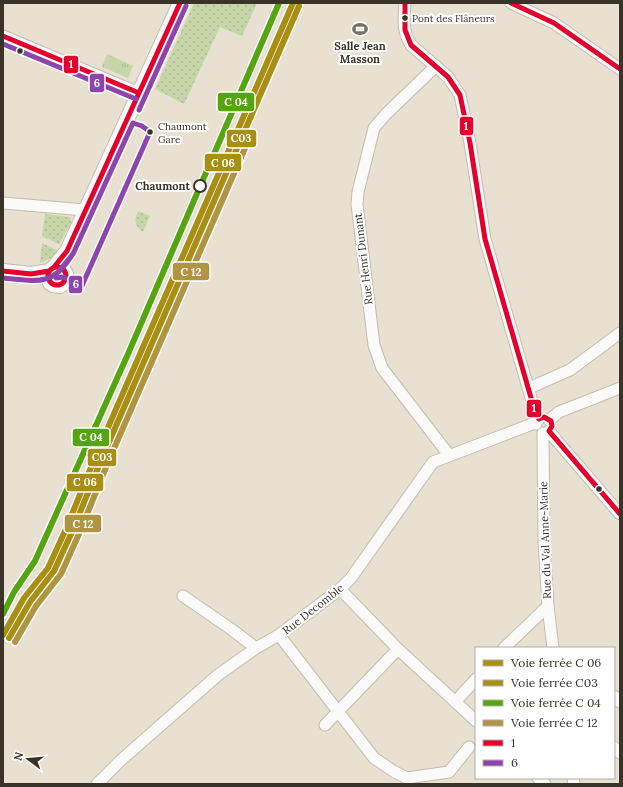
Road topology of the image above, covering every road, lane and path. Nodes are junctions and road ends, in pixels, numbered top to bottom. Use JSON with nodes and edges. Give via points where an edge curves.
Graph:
{"nodes":[{"id":1,"x":180,"y":3,"type":"edge"},
{"id":2,"x":405,"y":3,"type":"edge"},
{"id":3,"x":511,"y":3,"type":"edge"},
{"id":4,"x":3,"y":36,"type":"edge"},
{"id":5,"x":436,"y":66,"type":"junction"},
{"id":6,"x":620,"y":69,"type":"edge"},
{"id":7,"x":139,"y":93,"type":"junction"},
{"id":8,"x":3,"y":203,"type":"edge"},
{"id":9,"x":85,"y":210,"type":"junction"},
{"id":10,"x":3,"y":271,"type":"edge"},
{"id":11,"x":620,"y":333,"type":"edge"},
{"id":12,"x":529,"y":388,"type":"junction"},
{"id":13,"x":620,"y":388,"type":"edge"},
{"id":14,"x":543,"y":425,"type":"junction"},
{"id":15,"x":449,"y":455,"type":"junction"},
{"id":16,"x":620,"y":514,"type":"edge"},
{"id":17,"x":340,"y":589,"type":"junction"},
{"id":18,"x":183,"y":596,"type":"dead end"},
{"id":19,"x":548,"y":606,"type":"junction"},
{"id":20,"x":279,"y":635,"type":"junction"},
{"id":21,"x":505,"y":647,"type":"edge"},
{"id":22,"x":553,"y":647,"type":"edge"},
{"id":23,"x":256,"y":648,"type":"junction"},
{"id":24,"x":398,"y":649,"type":"junction"},
{"id":25,"x":475,"y":680,"type":"edge"},
{"id":26,"x":455,"y":702,"type":"junction"},
{"id":27,"x":338,"y":711,"type":"junction"},
{"id":28,"x":475,"y":720,"type":"edge"},
{"id":29,"x":325,"y":726,"type":"dead end"},
{"id":30,"x":469,"y":747,"type":"dead end"},
{"id":31,"x":98,"y":784,"type":"edge"}],
"edges":[{"from":1,"to":7,"type":"main road"},
{"from":2,"to":5,"type":"street","via":[[404,28],[407,38],[411,45]]},
{"from":3,"to":6,"type":"street","via":[[554,23]]},
{"from":4,"to":7,"type":"street"},
{"from":5,"to":12,"type":"street","via":[[448,77],[460,96],[470,143],[484,239]]},
{"from":5,"to":15,"type":"street","name":"Rue Henri Dunant","via":[[374,128],[358,192],[358,212],[374,345],[382,368]]},
{"from":7,"to":9,"type":"main road"},
{"from":8,"to":9,"type":"street"},
{"from":9,"to":10,"type":"main road","via":[[67,251],[54,272],[31,274]]},
{"from":11,"to":12,"type":"street","via":[[570,370]]},
{"from":12,"to":14,"type":"street","via":[[536,415]]},
{"from":13,"to":14,"type":"street","name":"Rue Decomble","via":[[559,412]]},
{"from":14,"to":15,"type":"street","name":"Rue Decomble","via":[[532,424]]},
{"from":14,"to":16,"type":"street"},
{"from":14,"to":19,"type":"street","name":"Rue du Val Anne-Marie","via":[[544,542]]},
{"from":15,"to":17,"type":"street","name":"Rue Decomble","via":[[433,462],[351,578]]},
{"from":17,"to":20,"type":"street","name":"Rue Decomble"},
{"from":17,"to":24,"type":"street"},
{"from":18,"to":23,"type":"street"},
{"from":19,"to":21,"type":"street"},
{"from":19,"to":22,"type":"street","name":"Rue du Val Anne-Marie"},
{"from":20,"to":23,"type":"street","name":"Rue Decomble"},
{"from":20,"to":27,"type":"street"},
{"from":23,"to":31,"type":"street","name":"Rue Decomble","via":[[218,675],[120,761]]},
{"from":24,"to":26,"type":"street"},
{"from":24,"to":27,"type":"street"},
{"from":25,"to":26,"type":"street"},
{"from":26,"to":28,"type":"street"},
{"from":27,"to":29,"type":"street"},
{"from":27,"to":30,"type":"street","via":[[374,758],[407,778],[448,772]]}]}
